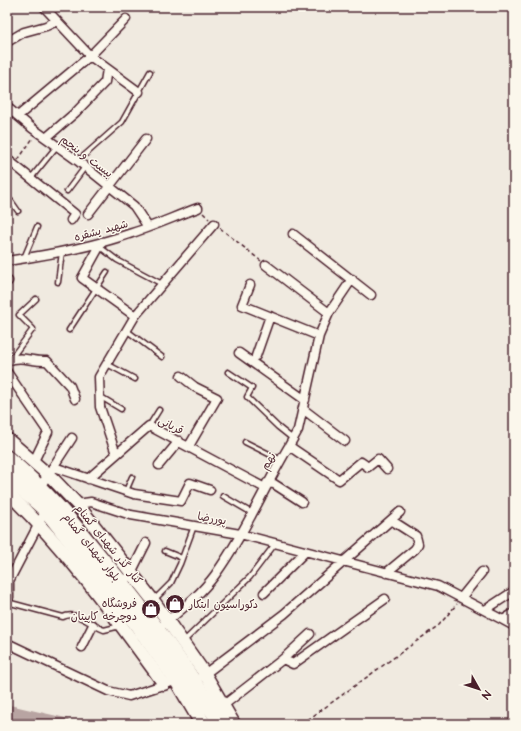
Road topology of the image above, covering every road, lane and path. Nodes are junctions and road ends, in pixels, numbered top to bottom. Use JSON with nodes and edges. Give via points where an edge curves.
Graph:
{"nodes":[{"id":1,"x":44,"y":7,"type":"edge"},
{"id":2,"x":126,"y":19,"type":"dead end"},
{"id":3,"x":56,"y":21,"type":"junction"},
{"id":4,"x":7,"y":42,"type":"edge"},
{"id":5,"x":90,"y":56,"type":"junction"},
{"id":6,"x":107,"y":69,"type":"junction"},
{"id":7,"x":150,"y":72,"type":"dead end"},
{"id":8,"x":139,"y":92,"type":"junction"},
{"id":9,"x":7,"y":107,"type":"edge"},
{"id":10,"x":18,"y":116,"type":"junction"},
{"id":11,"x":38,"y":132,"type":"junction"},
{"id":12,"x":46,"y":138,"type":"junction"},
{"id":13,"x":146,"y":139,"type":"dead end"},
{"id":14,"x":57,"y":146,"type":"junction"},
{"id":15,"x":7,"y":159,"type":"edge"},
{"id":16,"x":78,"y":161,"type":"junction"},
{"id":17,"x":14,"y":166,"type":"junction"},
{"id":18,"x":85,"y":167,"type":"junction"},
{"id":19,"x":7,"y":176,"type":"edge"},
{"id":20,"x":30,"y":179,"type":"junction"},
{"id":21,"x":109,"y":186,"type":"junction"},
{"id":22,"x":67,"y":192,"type":"dead end"},
{"id":23,"x":7,"y":201,"type":"edge"},
{"id":24,"x":198,"y":208,"type":"joint"},
{"id":25,"x":18,"y":211,"type":"dead end"},
{"id":26,"x":88,"y":214,"type":"dead end"},
{"id":27,"x":71,"y":220,"type":"dead end"},
{"id":28,"x":214,"y":224,"type":"junction"},
{"id":29,"x":37,"y":227,"type":"dead end"},
{"id":30,"x":148,"y":227,"type":"junction"},
{"id":31,"x":293,"y":234,"type":"dead end"},
{"id":32,"x":101,"y":244,"type":"junction"},
{"id":33,"x":62,"y":252,"type":"junction"},
{"id":34,"x":23,"y":259,"type":"junction"},
{"id":35,"x":7,"y":262,"type":"edge"},
{"id":36,"x":266,"y":265,"type":"joint"},
{"id":37,"x":107,"y":272,"type":"dead end"},
{"id":38,"x":352,"y":279,"type":"junction"},
{"id":39,"x":58,"y":282,"type":"dead end"},
{"id":40,"x":162,"y":284,"type":"junction"},
{"id":41,"x":250,"y":285,"type":"dead end"},
{"id":42,"x":97,"y":290,"type":"junction"},
{"id":43,"x":371,"y":295,"type":"dead end"},
{"id":44,"x":36,"y":299,"type":"dead end"},
{"id":45,"x":329,"y":313,"type":"junction"},
{"id":46,"x":135,"y":316,"type":"junction"},
{"id":47,"x":270,"y":316,"type":"junction"},
{"id":48,"x":69,"y":330,"type":"dead end"},
{"id":49,"x":126,"y":330,"type":"junction"},
{"id":50,"x":320,"y":336,"type":"junction"},
{"id":51,"x":239,"y":353,"type":"dead end"},
{"id":52,"x":256,"y":356,"type":"dead end"},
{"id":53,"x":162,"y":357,"type":"dead end"},
{"id":54,"x":8,"y":360,"type":"edge"},
{"id":55,"x":107,"y":364,"type":"junction"},
{"id":56,"x":7,"y":372,"type":"edge"},
{"id":57,"x":228,"y":372,"type":"dead end"},
{"id":58,"x":181,"y":376,"type":"dead end"},
{"id":59,"x":135,"y":379,"type":"dead end"},
{"id":60,"x":100,"y":397,"type":"junction"},
{"id":61,"x":75,"y":399,"type":"dead end"},
{"id":62,"x":305,"y":400,"type":"junction"},
{"id":63,"x":303,"y":409,"type":"junction"},
{"id":64,"x":121,"y":410,"type":"dead end"},
{"id":65,"x":159,"y":410,"type":"dead end"},
{"id":66,"x":149,"y":426,"type":"junction"},
{"id":67,"x":72,"y":438,"type":"dead end"},
{"id":68,"x":7,"y":439,"type":"edge"},
{"id":69,"x":179,"y":441,"type":"junction"},
{"id":70,"x":345,"y":441,"type":"dead end"},
{"id":71,"x":245,"y":442,"type":"dead end"},
{"id":72,"x":291,"y":442,"type":"junction"},
{"id":73,"x":189,"y":446,"type":"junction"},
{"id":74,"x":116,"y":454,"type":"junction"},
{"id":75,"x":7,"y":458,"type":"edge"},
{"id":76,"x":281,"y":460,"type":"junction"},
{"id":77,"x":34,"y":461,"type":"junction"},
{"id":78,"x":159,"y":465,"type":"dead end"},
{"id":79,"x":387,"y":469,"type":"dead end"},
{"id":80,"x":7,"y":476,"type":"edge"},
{"id":81,"x":48,"y":476,"type":"junction"},
{"id":82,"x":132,"y":476,"type":"dead end"},
{"id":83,"x":88,"y":479,"type":"junction"},
{"id":84,"x":266,"y":486,"type":"junction"},
{"id":85,"x":210,"y":490,"type":"dead end"},
{"id":86,"x":126,"y":491,"type":"junction"},
{"id":87,"x":7,"y":492,"type":"edge"},
{"id":88,"x":223,"y":496,"type":"dead end"},
{"id":89,"x":302,"y":502,"type":"dead end"},
{"id":90,"x":77,"y":504,"type":"junction"},
{"id":91,"x":400,"y":512,"type":"dead end"},
{"id":92,"x":252,"y":513,"type":"junction"},
{"id":93,"x":42,"y":516,"type":"junction"},
{"id":94,"x":391,"y":520,"type":"junction"},
{"id":95,"x":194,"y":526,"type":"junction"},
{"id":96,"x":240,"y":534,"type":"junction"},
{"id":97,"x":146,"y":543,"type":"dead end"},
{"id":98,"x":275,"y":544,"type":"junction"},
{"id":99,"x":165,"y":551,"type":"dead end"},
{"id":100,"x":305,"y":552,"type":"junction"},
{"id":101,"x":182,"y":558,"type":"junction"},
{"id":102,"x":343,"y":562,"type":"junction"},
{"id":103,"x":482,"y":572,"type":"dead end"},
{"id":104,"x":386,"y":573,"type":"junction"},
{"id":105,"x":127,"y":579,"type":"junction"},
{"id":106,"x":8,"y":584,"type":"edge"},
{"id":107,"x":514,"y":591,"type":"edge"},
{"id":108,"x":264,"y":593,"type":"dead end"},
{"id":109,"x":461,"y":598,"type":"junction"},
{"id":110,"x":385,"y":599,"type":"dead end"},
{"id":111,"x":7,"y":601,"type":"edge"},
{"id":112,"x":485,"y":610,"type":"junction"},
{"id":113,"x":514,"y":613,"type":"edge"},
{"id":114,"x":138,"y":614,"type":"junction"},
{"id":115,"x":503,"y":620,"type":"junction"},
{"id":116,"x":93,"y":624,"type":"junction"},
{"id":117,"x":163,"y":625,"type":"junction"},
{"id":118,"x":514,"y":626,"type":"edge"},
{"id":119,"x":310,"y":634,"type":"dead end"},
{"id":120,"x":7,"y":643,"type":"edge"},
{"id":121,"x":178,"y":646,"type":"junction"},
{"id":122,"x":82,"y":647,"type":"dead end"},
{"id":123,"x":283,"y":659,"type":"junction"},
{"id":124,"x":185,"y":682,"type":"junction"},
{"id":125,"x":220,"y":714,"type":"edge"},
{"id":126,"x":203,"y":724,"type":"edge"},
{"id":127,"x":234,"y":724,"type":"edge"},
{"id":128,"x":302,"y":724,"type":"edge"}],
"edges":[{"from":1,"to":3,"type":"street"},
{"from":2,"to":5,"type":"street"},
{"from":3,"to":4,"type":"street","via":[[24,32]]},
{"from":3,"to":5,"type":"street"},
{"from":5,"to":6,"type":"street"},
{"from":5,"to":10,"type":"street"},
{"from":6,"to":8,"type":"street"},
{"from":6,"to":12,"type":"street","via":[[105,82]]},
{"from":7,"to":8,"type":"lane"},
{"from":8,"to":16,"type":"lane","via":[[122,122]]},
{"from":9,"to":10,"type":"street","name":"بیست و پنجم"},
{"from":10,"to":11,"type":"street","name":"بیست و پنجم"},
{"from":11,"to":12,"type":"street","name":"بیست و پنجم"},
{"from":11,"to":17,"type":"path"},
{"from":12,"to":14,"type":"street","name":"بیست و پنجم"},
{"from":13,"to":21,"type":"street"},
{"from":14,"to":16,"type":"street","name":"بیست و پنجم"},
{"from":14,"to":20,"type":"lane"},
{"from":15,"to":17,"type":"street"},
{"from":16,"to":18,"type":"street","name":"بیست و پنجم"},
{"from":17,"to":19,"type":"path"},
{"from":17,"to":20,"type":"street"},
{"from":18,"to":21,"type":"street","name":"بیست و پنجم"},
{"from":18,"to":22,"type":"lane"},
{"from":20,"to":27,"type":"street","via":[[74,214]]},
{"from":21,"to":26,"type":"street"},
{"from":21,"to":30,"type":"street","name":"بیست و پنجم","via":[[134,206]]},
{"from":23,"to":25,"type":"lane","via":[[11,201]]},
{"from":24,"to":28,"type":"path"},
{"from":24,"to":30,"type":"street","name":"شهید یشقره"},
{"from":28,"to":36,"type":"path"},
{"from":28,"to":40,"type":"street"},
{"from":29,"to":34,"type":"lane"},
{"from":30,"to":32,"type":"street","name":"شهید یشقره"},
{"from":31,"to":38,"type":"street"},
{"from":32,"to":33,"type":"street","name":"شهید یشقره"},
{"from":32,"to":40,"type":"lane","via":[[117,260]]},
{"from":32,"to":42,"type":"street","via":[[82,278]]},
{"from":33,"to":34,"type":"street","name":"شهید یشقره"},
{"from":33,"to":39,"type":"lane"},
{"from":34,"to":35,"type":"street","name":"شهید یشقره"},
{"from":36,"to":45,"type":"street"},
{"from":37,"to":42,"type":"lane"},
{"from":38,"to":43,"type":"street"},
{"from":38,"to":45,"type":"street","name":"نهم"},
{"from":40,"to":46,"type":"street"},
{"from":41,"to":47,"type":"street","via":[[242,305]]},
{"from":42,"to":46,"type":"street"},
{"from":42,"to":48,"type":"lane"},
{"from":44,"to":54,"type":"lane","via":[[19,315],[33,329]]},
{"from":45,"to":50,"type":"street","name":"نهم"},
{"from":46,"to":49,"type":"street"},
{"from":47,"to":50,"type":"street"},
{"from":47,"to":52,"type":"street"},
{"from":49,"to":53,"type":"lane"},
{"from":49,"to":55,"type":"street"},
{"from":50,"to":62,"type":"street","name":"نهم"},
{"from":51,"to":62,"type":"street"},
{"from":54,"to":61,"type":"street","via":[[19,357],[47,361],[70,386]]},
{"from":55,"to":59,"type":"lane"},
{"from":55,"to":60,"type":"street","via":[[99,377]]},
{"from":56,"to":77,"type":"street","via":[[48,432]]},
{"from":57,"to":72,"type":"lane","via":[[252,388],[247,398]]},
{"from":58,"to":73,"type":"street","via":[[195,387],[217,398]]},
{"from":60,"to":64,"type":"lane"},
{"from":60,"to":74,"type":"street","via":[[100,407]]},
{"from":62,"to":63,"type":"street","name":"نهم"},
{"from":63,"to":70,"type":"street"},
{"from":63,"to":72,"type":"street","name":"نهم","via":[[298,430]]},
{"from":65,"to":66,"type":"lane"},
{"from":66,"to":69,"type":"street","name":"قربانی"},
{"from":66,"to":74,"type":"street","name":"قربانی"},
{"from":67,"to":81,"type":"street"},
{"from":68,"to":77,"type":"street","name":"کنار گذر شهدای گمنام"},
{"from":69,"to":73,"type":"street","name":"قربانی"},
{"from":69,"to":78,"type":"street"},
{"from":71,"to":76,"type":"lane"},
{"from":72,"to":76,"type":"street","name":"نهم"},
{"from":72,"to":79,"type":"street","via":[[339,480],[361,462],[368,467],[378,459]]},
{"from":73,"to":84,"type":"street","name":"قربانی"},
{"from":74,"to":83,"type":"street","name":"قربانی"},
{"from":75,"to":81,"type":"highway","name":"بلوار شهدای گمنام"},
{"from":76,"to":84,"type":"street","name":"نهم"},
{"from":77,"to":81,"type":"street","name":"کنار گذر شهدای گمنام"},
{"from":80,"to":93,"type":"highway","name":"بلوار شهدای گمنام"},
{"from":81,"to":83,"type":"street"},
{"from":81,"to":90,"type":"street","name":"کنار گذر شهدای گمنام"},
{"from":81,"to":105,"type":"highway","name":"بلوار شهدای گمنام","via":[[56,503]]},
{"from":82,"to":86,"type":"lane"},
{"from":83,"to":86,"type":"street"},
{"from":84,"to":89,"type":"street","name":"قربانی","via":[[274,484]]},
{"from":84,"to":92,"type":"street","name":"نهم"},
{"from":85,"to":86,"type":"street","via":[[190,483],[181,501]]},
{"from":87,"to":93,"type":"street"},
{"from":88,"to":92,"type":"lane"},
{"from":90,"to":95,"type":"street","name":"پوررضا","via":[[91,502],[131,515]]},
{"from":90,"to":105,"type":"street","name":"کنار گذر شهدای گمنام"},
{"from":91,"to":94,"type":"street"},
{"from":92,"to":96,"type":"street","name":"نهم"},
{"from":93,"to":106,"type":"street"},
{"from":93,"to":114,"type":"highway","name":"بلوار شهدای گمنام","via":[[85,569]]},
{"from":94,"to":102,"type":"street"},
{"from":94,"to":104,"type":"street","via":[[416,536],[418,544]]},
{"from":95,"to":96,"type":"street","name":"پوررضا"},
{"from":95,"to":101,"type":"lane"},
{"from":96,"to":98,"type":"street","name":"پوررضا"},
{"from":96,"to":117,"type":"street","name":"نهم","via":[[214,576]]},
{"from":97,"to":105,"type":"street"},
{"from":98,"to":100,"type":"street","name":"پوررضا"},
{"from":98,"to":121,"type":"lane","via":[[250,577]]},
{"from":99,"to":101,"type":"lane"},
{"from":100,"to":102,"type":"street","name":"پوررضا"},
{"from":100,"to":108,"type":"street"},
{"from":101,"to":114,"type":"lane","via":[[171,583]]},
{"from":102,"to":104,"type":"street","name":"پوررضا"},
{"from":102,"to":124,"type":"street","via":[[284,614]]},
{"from":103,"to":109,"type":"street"},
{"from":104,"to":109,"type":"street","name":"پوررضا","via":[[438,586]]},
{"from":105,"to":114,"type":"highway","name":"بلوار شهدای گمنام"},
{"from":106,"to":111,"type":"street"},
{"from":107,"to":112,"type":"street"},
{"from":109,"to":112,"type":"street","name":"پوررضا"},
{"from":109,"to":128,"type":"path","via":[[439,625]]},
{"from":110,"to":123,"type":"street","via":[[293,664]]},
{"from":111,"to":116,"type":"lane","via":[[63,617],[66,615],[79,618]]},
{"from":112,"to":115,"type":"street","name":"پوررضا"},
{"from":113,"to":115,"type":"street"},
{"from":114,"to":116,"type":"lane","via":[[104,630]]},
{"from":114,"to":117,"type":"highway","name":"بلوار شهدای گمنام"},
{"from":114,"to":124,"type":"highway","name":"بلوار شهدای گمنام"},
{"from":115,"to":118,"type":"street","name":"پوررضا"},
{"from":116,"to":122,"type":"street"},
{"from":117,"to":121,"type":"highway","name":"بلوار شهدای گمنام"},
{"from":119,"to":123,"type":"street"},
{"from":120,"to":124,"type":"street","via":[[108,691],[129,696]]},
{"from":121,"to":124,"type":"highway","name":"بلوار شهدای گمنام"},
{"from":123,"to":125,"type":"street"},
{"from":124,"to":125,"type":"highway","name":"بلوار شهدای گمنام"},
{"from":124,"to":126,"type":"highway","name":"بلوار شهدای گمنام"},
{"from":125,"to":127,"type":"street"}]}
